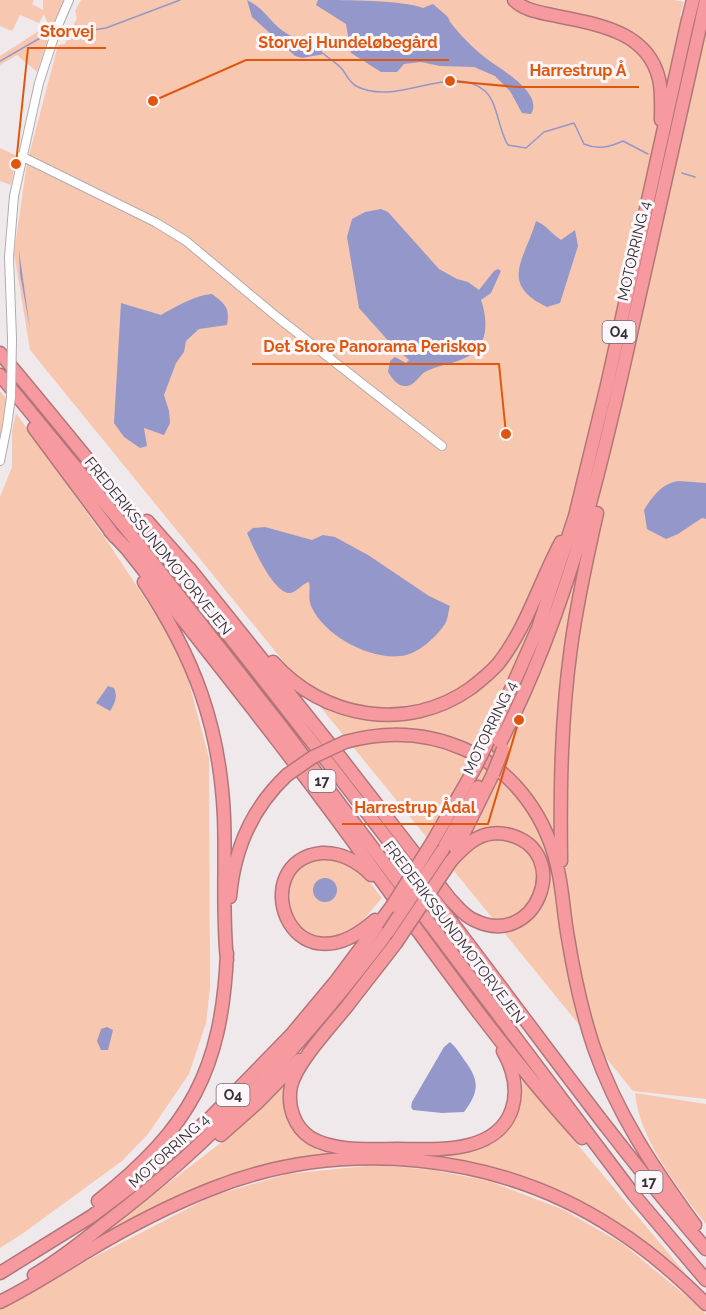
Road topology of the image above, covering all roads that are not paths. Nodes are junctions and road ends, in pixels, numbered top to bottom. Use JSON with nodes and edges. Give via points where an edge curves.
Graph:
{"nodes":[{"id":1,"x":69,"y":0,"type":"edge"},
{"id":2,"x":514,"y":0,"type":"edge"},
{"id":3,"x":688,"y":0,"type":"edge"},
{"id":4,"x":693,"y":0,"type":"edge"},
{"id":5,"x":706,"y":2,"type":"edge"},
{"id":6,"x":693,"y":25,"type":"junction"},
{"id":7,"x":660,"y":148,"type":"junction"},
{"id":8,"x":21,"y":156,"type":"junction"},
{"id":9,"x":0,"y":353,"type":"edge"},
{"id":10,"x":0,"y":375,"type":"edge"},
{"id":11,"x":0,"y":381,"type":"edge"},
{"id":12,"x":619,"y":388,"type":"junction"},
{"id":13,"x":442,"y":446,"type":"dead end"},
{"id":14,"x":0,"y":461,"type":"edge"},
{"id":15,"x":104,"y":478,"type":"junction"},
{"id":16,"x":575,"y":516,"type":"junction"},
{"id":17,"x":110,"y":531,"type":"junction"},
{"id":18,"x":189,"y":568,"type":"junction"},
{"id":19,"x":497,"y":746,"type":"junction"},
{"id":20,"x":485,"y":770,"type":"junction"},
{"id":21,"x":451,"y":861,"type":"junction"},
{"id":22,"x":562,"y":890,"type":"junction"},
{"id":23,"x":391,"y":900,"type":"junction"},
{"id":24,"x":382,"y":924,"type":"junction"},
{"id":25,"x":227,"y":960,"type":"junction"},
{"id":26,"x":475,"y":1008,"type":"junction"},
{"id":27,"x":325,"y":1033,"type":"junction"},
{"id":28,"x":178,"y":1165,"type":"junction"},
{"id":29,"x":634,"y":1195,"type":"junction"},
{"id":30,"x":57,"y":1237,"type":"junction"},
{"id":31,"x":706,"y":1241,"type":"edge"},
{"id":32,"x":706,"y":1249,"type":"edge"},
{"id":33,"x":0,"y":1273,"type":"edge"},
{"id":34,"x":706,"y":1280,"type":"edge"},
{"id":35,"x":0,"y":1297,"type":"edge"},
{"id":36,"x":0,"y":1302,"type":"edge"},
{"id":37,"x":706,"y":1304,"type":"edge"}],
"edges":[{"from":1,"to":8,"type":"street","via":[[39,83]]},
{"from":2,"to":7,"type":"highway","number":"O4","via":[[530,10],[609,28],[633,39],[650,57],[659,78]]},
{"from":3,"to":5,"type":"street"},
{"from":4,"to":6,"type":"highway","name":"MOTORRING 4","number":"O4","bridge":true},
{"from":5,"to":6,"type":"highway","name":"MOTORRING 4","number":"O4","bridge":true},
{"from":6,"to":7,"type":"highway","name":"MOTORRING 4","number":"O4"},
{"from":6,"to":12,"type":"highway","name":"MOTORRING 4","number":"O4"},
{"from":7,"to":16,"type":"highway","name":"MOTORRING 4","number":"O4"},
{"from":8,"to":13,"type":"street","via":[[186,241]]},
{"from":8,"to":14,"type":"street","bridge":true,"via":[[10,233],[11,397]]},
{"from":9,"to":15,"type":"highway","name":"FREDERIKSSUNDMOTORVEJEN","number":"17"},
{"from":10,"to":29,"type":"highway","name":"FREDERIKSSUNDMOTORVEJEN","number":"17","via":[[284,730]]},
{"from":11,"to":17,"type":"highway"},
{"from":12,"to":19,"type":"highway","name":"MOTORRING 4","number":"O4","via":[[587,519],[550,633]]},
{"from":12,"to":22,"type":"highway","via":[[577,605],[567,681],[561,774]]},
{"from":15,"to":18,"type":"highway"},
{"from":15,"to":32,"type":"highway","name":"FREDERIKSSUNDMOTORVEJEN","number":"17","via":[[303,729],[595,1113]]},
{"from":16,"to":18,"type":"highway","via":[[523,626],[496,666],[444,704],[399,715],[355,712],[300,687]]},
{"from":16,"to":19,"type":"highway","name":"MOTORRING 4","number":"O4"},
{"from":17,"to":23,"type":"highway","via":[[253,709],[369,863]]},
{"from":17,"to":25,"type":"highway","via":[[177,634],[210,722],[221,775]]},
{"from":18,"to":21,"type":"highway","via":[[461,911],[485,925],[510,924],[533,909],[539,898],[543,886],[540,863],[534,851],[515,837],[491,833],[480,836]]},
{"from":19,"to":20,"type":"highway","name":"MOTORRING 4","number":"O4"},
{"from":20,"to":21,"type":"highway"},
{"from":20,"to":23,"type":"highway","name":"MOTORRING 4","number":"O4","bridge":true},
{"from":20,"to":24,"type":"highway","name":"MOTORRING 4","number":"O4","bridge":true,"via":[[442,851]]},
{"from":21,"to":27,"type":"highway","bridge":true,"via":[[396,943]]},
{"from":22,"to":25,"type":"highway","bridge":true,"via":[[552,847],[537,815],[515,785],[486,760],[453,745],[416,735],[379,735],[345,742],[287,775],[252,819],[241,843],[231,888]]},
{"from":22,"to":31,"type":"highway","via":[[579,999],[607,1081],[644,1152]]},
{"from":23,"to":24,"type":"highway"},
{"from":23,"to":24,"type":"highway","via":[[365,868],[353,860],[325,853],[295,865],[283,885],[285,918],[298,934],[318,943],[345,941]]},
{"from":23,"to":26,"type":"highway"},
{"from":24,"to":28,"type":"highway","name":"MOTORRING 4","number":"O4","via":[[346,988],[248,1098]]},
{"from":24,"to":30,"type":"highway","name":"MOTORRING 4","number":"O4","via":[[291,1035],[210,1118],[129,1188]]},
{"from":25,"to":30,"type":"highway","via":[[219,1032],[189,1106],[149,1158]]},
{"from":26,"to":27,"type":"highway","via":[[508,1060],[515,1096],[507,1120],[494,1133],[483,1141],[460,1147],[352,1148],[322,1143],[306,1134],[291,1112],[291,1088],[298,1070]]},
{"from":26,"to":29,"type":"highway","via":[[556,1110]]},
{"from":27,"to":28,"type":"highway","via":[[244,1116]]},
{"from":28,"to":35,"type":"highway","name":"MOTORRING 4","number":"O4","via":[[86,1238]]},
{"from":29,"to":34,"type":"highway","name":"FREDERIKSSUNDMOTORVEJEN","number":"17"},
{"from":30,"to":33,"type":"highway","name":"MOTORRING 4","number":"O4"},
{"from":36,"to":37,"type":"highway","via":[[133,1225],[212,1188],[284,1167],[387,1159],[423,1161],[492,1174],[555,1196],[642,1247]]}]}
